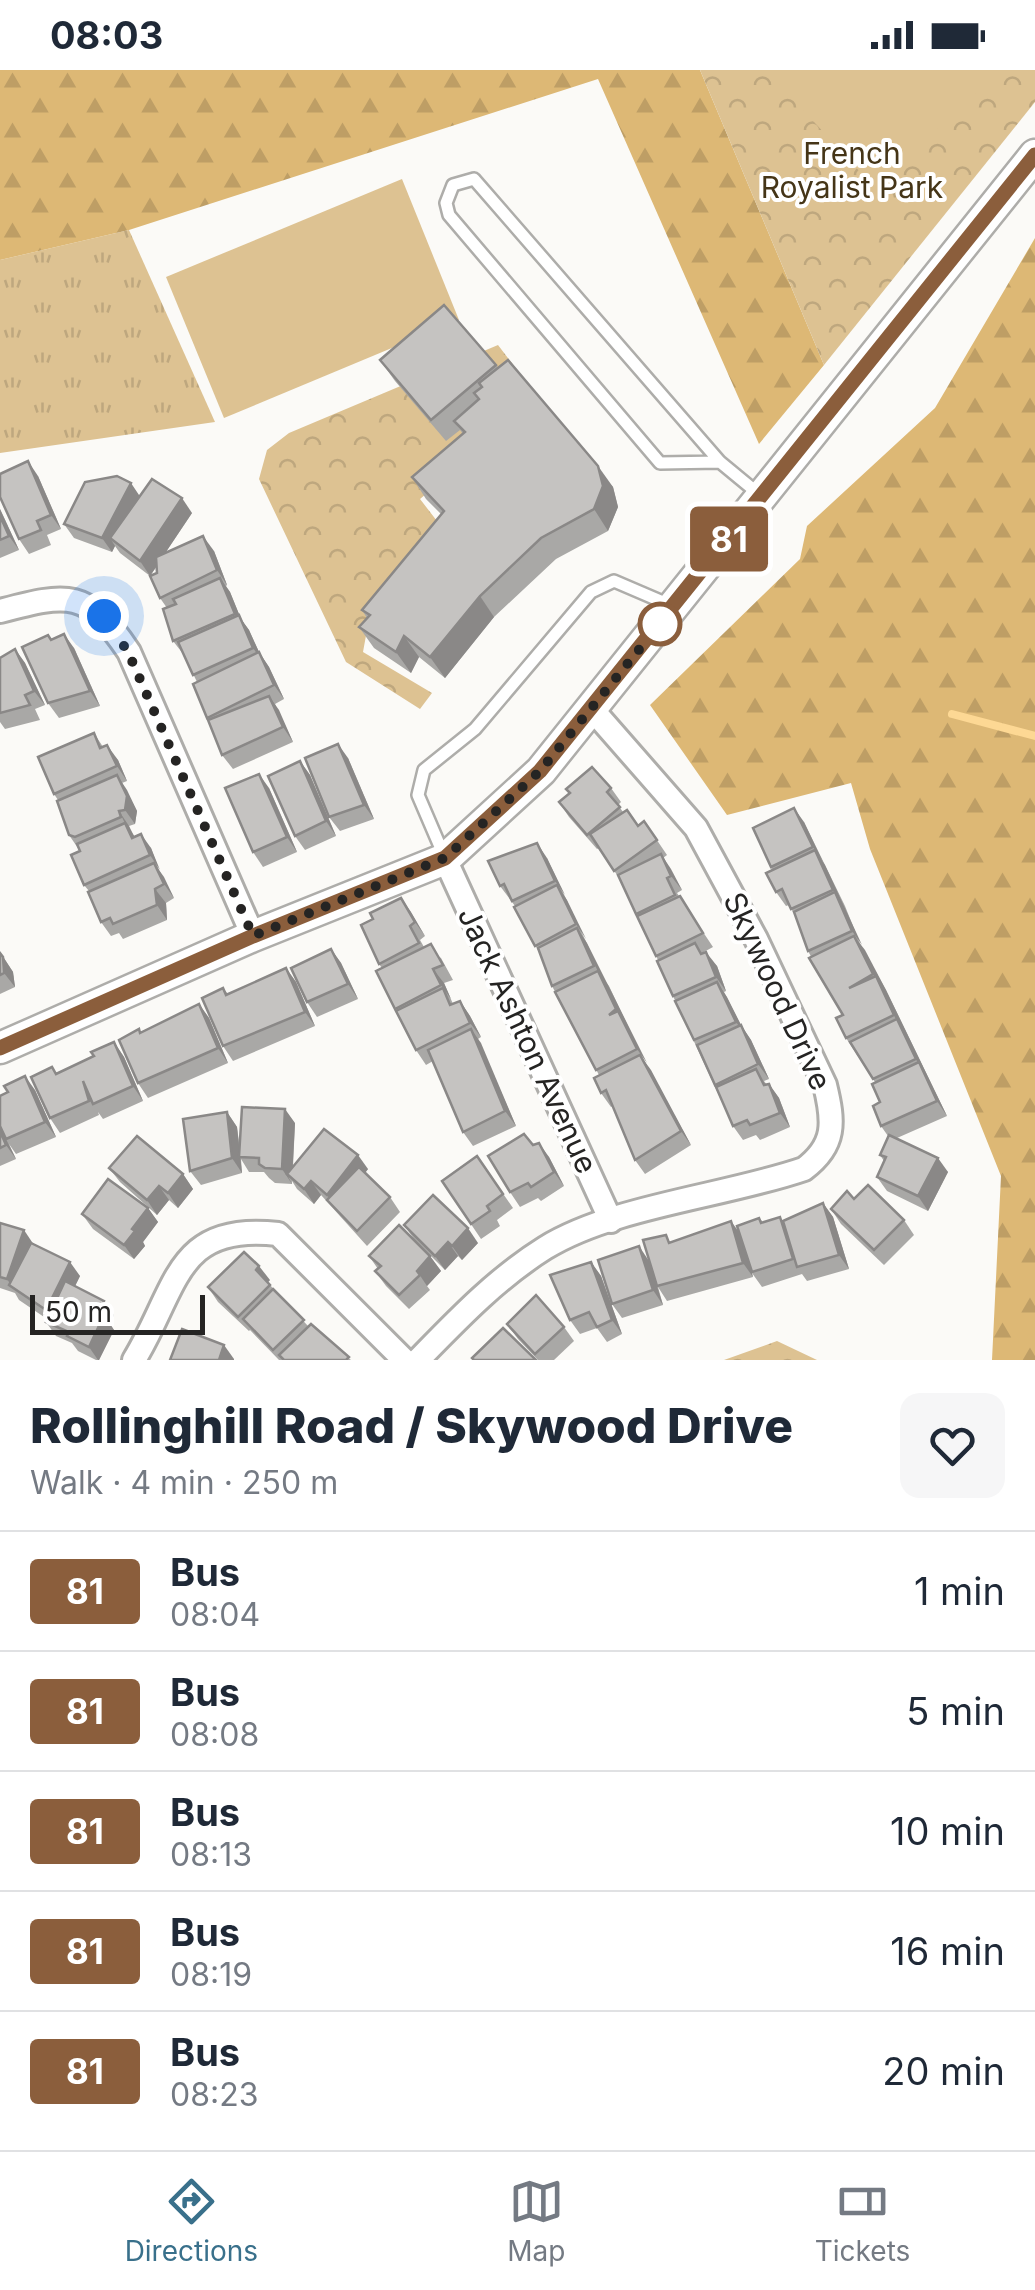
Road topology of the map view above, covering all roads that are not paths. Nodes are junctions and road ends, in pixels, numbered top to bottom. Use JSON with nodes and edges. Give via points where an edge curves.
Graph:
{"nodes":[{"id":1,"x":1035,"y":155,"type":"edge"},
{"id":2,"x":720,"y":462,"type":"junction"},
{"id":3,"x":763,"y":498,"type":"junction"},
{"id":4,"x":674,"y":607,"type":"junction"},
{"id":5,"x":0,"y":611,"type":"edge"},
{"id":6,"x":591,"y":708,"type":"junction"},
{"id":7,"x":445,"y":858,"type":"junction"},
{"id":8,"x":253,"y":936,"type":"junction"},
{"id":9,"x":0,"y":1048,"type":"edge"},
{"id":10,"x":612,"y":1221,"type":"junction"},
{"id":11,"x":134,"y":1360,"type":"edge"},
{"id":12,"x":404,"y":1360,"type":"edge"},
{"id":13,"x":418,"y":1360,"type":"edge"}],
"edges":[{"from":1,"to":3,"type":"street"},
{"from":2,"to":2,"type":"lane","via":[[474,179],[454,185],[446,203],[449,216],[660,462]]},
{"from":2,"to":3,"type":"lane"},
{"from":3,"to":4,"type":"street"},
{"from":4,"to":6,"type":"street"},
{"from":4,"to":7,"type":"lane","via":[[614,581],[591,592],[476,728],[424,770],[418,795]]},
{"from":5,"to":8,"type":"street","via":[[56,596],[79,599],[104,616],[128,652]]},
{"from":6,"to":7,"type":"street","via":[[540,771]]},
{"from":6,"to":10,"type":"street","name":"Skywood Drive","via":[[696,828],[720,867],[825,1085],[832,1118],[822,1156],[804,1170]]},
{"from":7,"to":8,"type":"street"},
{"from":7,"to":10,"type":"street","name":"Jack Ashton Avenue"},
{"from":8,"to":9,"type":"street"},
{"from":10,"to":13,"type":"street","name":"Skywood Drive","via":[[548,1246],[520,1266]]},
{"from":11,"to":12,"type":"street","via":[[188,1259],[216,1236],[235,1231],[278,1234]]}]}
